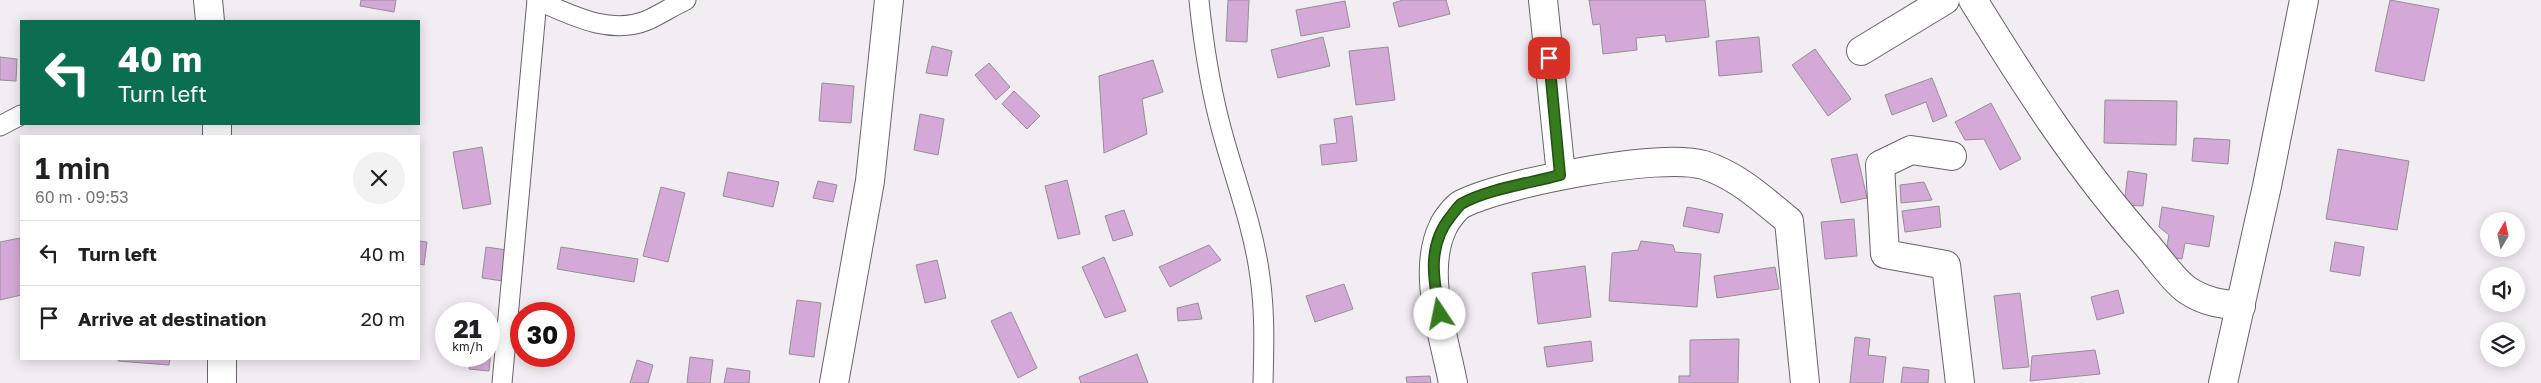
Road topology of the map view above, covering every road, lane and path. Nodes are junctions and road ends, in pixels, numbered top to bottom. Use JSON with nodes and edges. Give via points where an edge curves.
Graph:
{"nodes":[{"id":1,"x":208,"y":0,"type":"edge"},
{"id":2,"x":537,"y":0,"type":"edge"},
{"id":3,"x":686,"y":0,"type":"edge"},
{"id":4,"x":889,"y":0,"type":"edge"},
{"id":5,"x":1199,"y":0,"type":"edge"},
{"id":6,"x":1543,"y":0,"type":"edge"},
{"id":7,"x":1945,"y":0,"type":"edge"},
{"id":8,"x":1974,"y":0,"type":"edge"},
{"id":9,"x":2304,"y":0,"type":"edge"},
{"id":10,"x":210,"y":20,"type":"edge"},
{"id":11,"x":1861,"y":52,"type":"dead end"},
{"id":12,"x":20,"y":116,"type":"edge"},
{"id":13,"x":0,"y":126,"type":"edge"},
{"id":14,"x":1952,"y":156,"type":"dead end"},
{"id":15,"x":1560,"y":175,"type":"junction"},
{"id":16,"x":2241,"y":306,"type":"junction"},
{"id":17,"x":222,"y":360,"type":"edge"},
{"id":18,"x":222,"y":383,"type":"edge"},
{"id":19,"x":502,"y":383,"type":"edge"},
{"id":20,"x":834,"y":383,"type":"edge"},
{"id":21,"x":1263,"y":383,"type":"edge"},
{"id":22,"x":1453,"y":383,"type":"edge"},
{"id":23,"x":1805,"y":383,"type":"edge"},
{"id":24,"x":1960,"y":383,"type":"edge"},
{"id":25,"x":2223,"y":383,"type":"edge"}],
"edges":[{"from":1,"to":10,"type":"street"},
{"from":2,"to":3,"type":"lane","via":[[588,22],[618,26],[646,20]]},
{"from":2,"to":19,"type":"lane"},
{"from":4,"to":20,"type":"street","via":[[870,181]]},
{"from":5,"to":21,"type":"lane","via":[[1219,120],[1260,276],[1264,324]]},
{"from":6,"to":15,"type":"street"},
{"from":7,"to":11,"type":"street"},
{"from":8,"to":16,"type":"street","via":[[2034,99],[2113,207],[2186,289],[2204,300]]},
{"from":9,"to":16,"type":"street"},
{"from":12,"to":13,"type":"lane"},
{"from":14,"to":24,"type":"street","via":[[1911,150],[1880,165],[1885,254],[1946,265]]},
{"from":15,"to":22,"type":"street","via":[[1484,195],[1460,205],[1443,225],[1434,250],[1433,279]]},
{"from":15,"to":23,"type":"street","via":[[1672,161],[1702,164],[1734,176],[1789,221]]},
{"from":16,"to":25,"type":"street"},
{"from":17,"to":18,"type":"street"}]}
